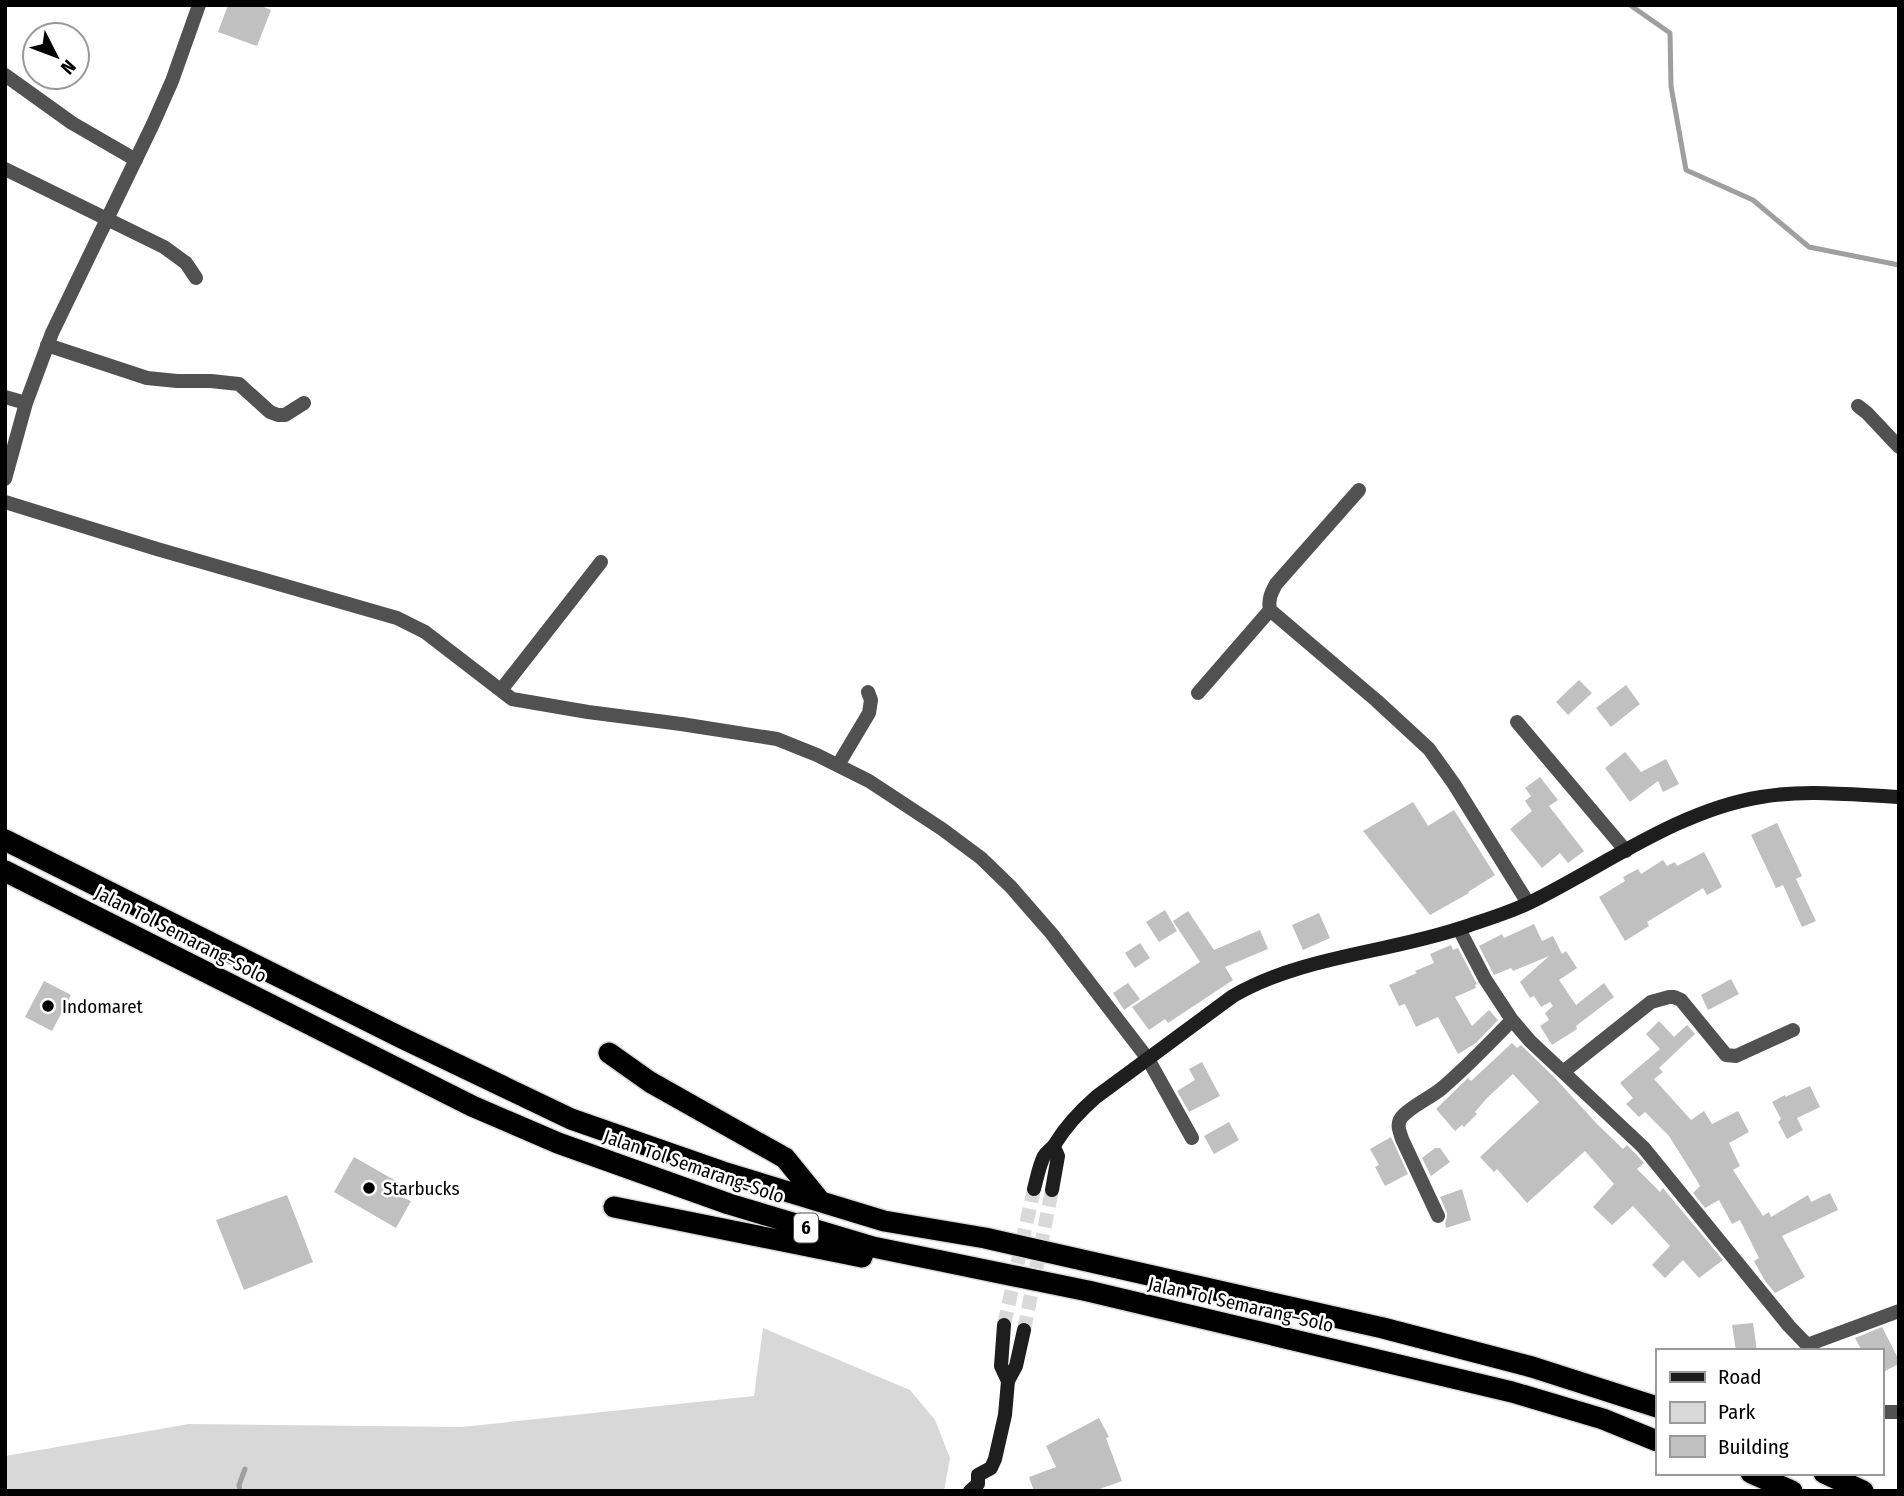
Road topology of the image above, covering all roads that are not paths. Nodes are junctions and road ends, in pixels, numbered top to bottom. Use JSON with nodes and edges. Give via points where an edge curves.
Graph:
{"nodes":[{"id":1,"x":200,"y":5,"type":"edge"},
{"id":2,"x":5,"y":75,"type":"edge"},
{"id":3,"x":136,"y":160,"type":"junction"},
{"id":4,"x":5,"y":169,"type":"edge"},
{"id":5,"x":107,"y":220,"type":"junction"},
{"id":6,"x":196,"y":278,"type":"dead end"},
{"id":7,"x":47,"y":345,"type":"junction"},
{"id":8,"x":5,"y":397,"type":"edge"},
{"id":9,"x":26,"y":402,"type":"junction"},
{"id":10,"x":304,"y":403,"type":"dead end"},
{"id":11,"x":1858,"y":406,"type":"dead end"},
{"id":12,"x":1899,"y":447,"type":"edge"},
{"id":13,"x":5,"y":479,"type":"edge"},
{"id":14,"x":1359,"y":490,"type":"dead end"},
{"id":15,"x":5,"y":502,"type":"edge"},
{"id":16,"x":601,"y":562,"type":"dead end"},
{"id":17,"x":1270,"y":610,"type":"junction"},
{"id":18,"x":501,"y":690,"type":"junction"},
{"id":19,"x":868,"y":692,"type":"dead end"},
{"id":20,"x":1198,"y":693,"type":"dead end"},
{"id":21,"x":1517,"y":722,"type":"dead end"},
{"id":22,"x":838,"y":765,"type":"junction"},
{"id":23,"x":1899,"y":797,"type":"edge"},
{"id":24,"x":5,"y":840,"type":"edge"},
{"id":25,"x":1626,"y":851,"type":"junction"},
{"id":26,"x":5,"y":871,"type":"edge"},
{"id":27,"x":1528,"y":903,"type":"junction"},
{"id":28,"x":1458,"y":929,"type":"junction"},
{"id":29,"x":1511,"y":1020,"type":"junction"},
{"id":30,"x":1793,"y":1030,"type":"dead end"},
{"id":31,"x":609,"y":1053,"type":"dead end"},
{"id":32,"x":1148,"y":1059,"type":"junction"},
{"id":33,"x":1563,"y":1072,"type":"junction"},
{"id":34,"x":1192,"y":1138,"type":"dead end"},
{"id":35,"x":1054,"y":1147,"type":"junction"},
{"id":36,"x":1034,"y":1189,"type":"tunnel mouth"},
{"id":37,"x":1052,"y":1190,"type":"tunnel mouth"},
{"id":38,"x":820,"y":1201,"type":"junction"},
{"id":39,"x":614,"y":1207,"type":"dead end"},
{"id":40,"x":1438,"y":1216,"type":"dead end"},
{"id":41,"x":948,"y":1263,"type":"junction"},
{"id":42,"x":1899,"y":1311,"type":"edge"},
{"id":43,"x":1004,"y":1325,"type":"tunnel mouth"},
{"id":44,"x":1024,"y":1330,"type":"tunnel mouth"},
{"id":45,"x":1810,"y":1348,"type":"edge"},
{"id":46,"x":1008,"y":1381,"type":"junction"},
{"id":47,"x":1656,"y":1407,"type":"edge"},
{"id":48,"x":1656,"y":1441,"type":"edge"},
{"id":49,"x":1756,"y":1475,"type":"edge"},
{"id":50,"x":1828,"y":1475,"type":"edge"},
{"id":51,"x":970,"y":1491,"type":"edge"},
{"id":52,"x":1792,"y":1491,"type":"edge"},
{"id":53,"x":1863,"y":1491,"type":"edge"}],
"edges":[{"from":1,"to":3,"type":"street"},
{"from":2,"to":3,"type":"street","via":[[72,123]]},
{"from":3,"to":5,"type":"street"},
{"from":4,"to":5,"type":"street"},
{"from":5,"to":6,"type":"street","via":[[171,251]]},
{"from":5,"to":7,"type":"street"},
{"from":7,"to":9,"type":"street"},
{"from":7,"to":10,"type":"street","via":[[147,378],[239,384],[278,415]]},
{"from":8,"to":9,"type":"street"},
{"from":9,"to":13,"type":"street"},
{"from":11,"to":12,"type":"street"},
{"from":14,"to":17,"type":"street","via":[[1276,584],[1268,603]]},
{"from":15,"to":18,"type":"street","via":[[397,618],[425,632]]},
{"from":16,"to":18,"type":"street"},
{"from":17,"to":20,"type":"street"},
{"from":17,"to":27,"type":"street","via":[[1429,749]]},
{"from":18,"to":22,"type":"street","via":[[512,699],[777,739]]},
{"from":19,"to":22,"type":"street","via":[[869,713]]},
{"from":21,"to":25,"type":"street"},
{"from":22,"to":32,"type":"street","via":[[942,829],[1012,887]]},
{"from":23,"to":25,"type":"street","via":[[1760,797],[1700,815]]},
{"from":24,"to":38,"type":"highway","name":"Jalan Tol Semarang–Solo","number":"6","via":[[570,1119]]},
{"from":25,"to":27,"type":"street"},
{"from":26,"to":41,"type":"highway","name":"Jalan Tol Semarang–Solo","number":"6","via":[[472,1106],[558,1143],[805,1228]]},
{"from":27,"to":28,"type":"street"},
{"from":28,"to":29,"type":"street"},
{"from":28,"to":32,"type":"street","via":[[1322,962],[1252,985]]},
{"from":29,"to":33,"type":"street"},
{"from":29,"to":40,"type":"street","via":[[1447,1084],[1399,1121],[1402,1139]]},
{"from":30,"to":33,"type":"street","via":[[1745,1053],[1726,1055],[1681,1000],[1669,997],[1651,1002]]},
{"from":31,"to":38,"type":"highway","via":[[650,1082],[785,1158]]},
{"from":32,"to":34,"type":"street"},
{"from":32,"to":35,"type":"street","via":[[1082,1110]]},
{"from":33,"to":45,"type":"street","via":[[1643,1147]]},
{"from":35,"to":36,"type":"street","via":[[1041,1162]]},
{"from":35,"to":37,"type":"street","via":[[1058,1156]]},
{"from":38,"to":47,"type":"highway","name":"Jalan Tol Semarang–Solo","number":"6","via":[[884,1221],[985,1238],[1383,1328],[1532,1367]]},
{"from":39,"to":41,"type":"highway","via":[[877,1260]]},
{"from":41,"to":48,"type":"highway","name":"Jalan Tol Semarang–Solo","number":"6","via":[[1088,1291],[1512,1392],[1603,1419]]},
{"from":42,"to":45,"type":"street"},
{"from":43,"to":46,"type":"street","via":[[1000,1366]]},
{"from":44,"to":46,"type":"street"},
{"from":46,"to":51,"type":"street","via":[[995,1459],[991,1468],[978,1475],[978,1484]]},
{"from":49,"to":52,"type":"highway"},
{"from":50,"to":53,"type":"highway"}]}
